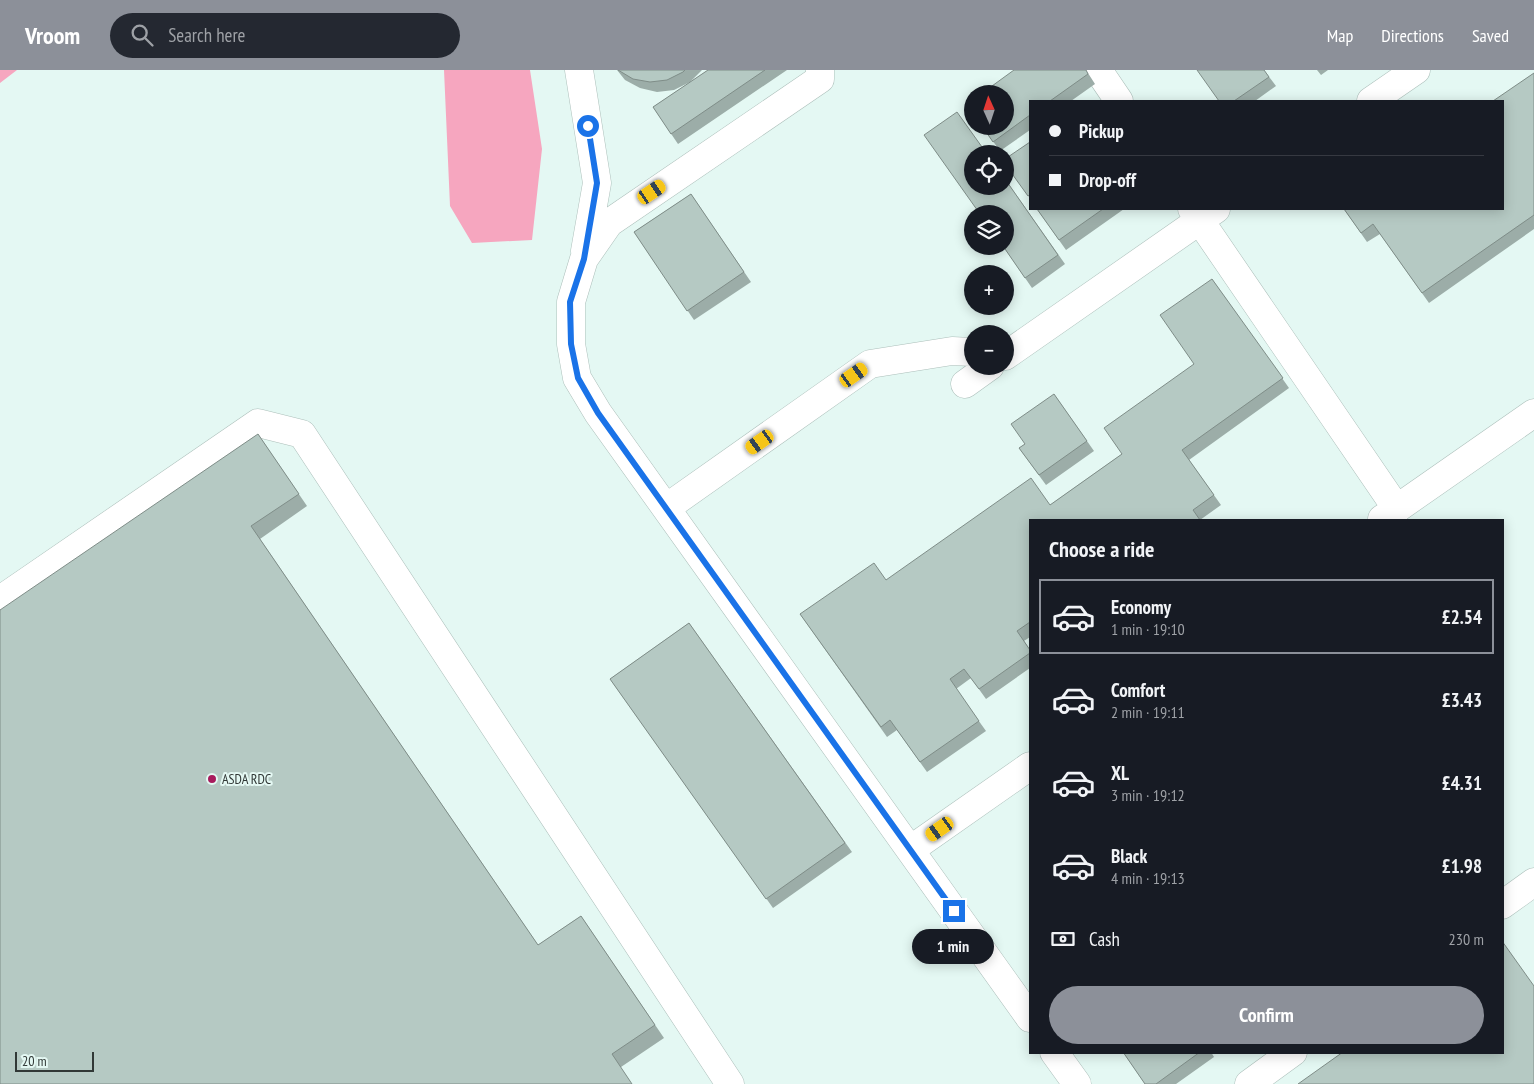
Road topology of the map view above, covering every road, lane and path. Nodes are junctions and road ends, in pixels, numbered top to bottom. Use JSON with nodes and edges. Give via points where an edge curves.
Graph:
{"nodes":[{"id":1,"x":579,"y":70,"type":"edge"},
{"id":2,"x":820,"y":70,"type":"edge"},
{"id":3,"x":1098,"y":70,"type":"edge"},
{"id":4,"x":1416,"y":70,"type":"edge"},
{"id":5,"x":1118,"y":100,"type":"edge"},
{"id":6,"x":1372,"y":100,"type":"edge"},
{"id":7,"x":1203,"y":213,"type":"edge"},
{"id":8,"x":584,"y":259,"type":"junction"},
{"id":9,"x":1014,"y":349,"type":"edge"},
{"id":10,"x":964,"y":352,"type":"edge"},
{"id":11,"x":978,"y":375,"type":"edge"},
{"id":12,"x":965,"y":384,"type":"dead end"},
{"id":13,"x":1534,"y":413,"type":"edge"},
{"id":14,"x":666,"y":508,"type":"junction"},
{"id":15,"x":1389,"y":515,"type":"edge"},
{"id":16,"x":0,"y":600,"type":"edge"},
{"id":17,"x":1029,"y":767,"type":"edge"},
{"id":18,"x":910,"y":850,"type":"junction"},
{"id":19,"x":1534,"y":882,"type":"edge"},
{"id":20,"x":1504,"y":904,"type":"edge"},
{"id":21,"x":1029,"y":1017,"type":"edge"},
{"id":22,"x":1055,"y":1054,"type":"edge"},
{"id":23,"x":1291,"y":1054,"type":"edge"},
{"id":24,"x":730,"y":1084,"type":"edge"},
{"id":25,"x":1077,"y":1084,"type":"edge"},
{"id":26,"x":1249,"y":1084,"type":"edge"}],
"edges":[{"from":1,"to":8,"type":"lane","via":[[597,183]]},
{"from":2,"to":8,"type":"lane","via":[[820,79],[609,223]]},
{"from":3,"to":5,"type":"lane"},
{"from":4,"to":6,"type":"lane"},
{"from":7,"to":9,"type":"lane"},
{"from":7,"to":15,"type":"lane"},
{"from":8,"to":14,"type":"lane","via":[[570,302],[571,344],[578,378],[598,413]]},
{"from":10,"to":14,"type":"lane","via":[[870,364]]},
{"from":11,"to":12,"type":"lane"},
{"from":13,"to":15,"type":"lane"},
{"from":14,"to":18,"type":"lane"},
{"from":16,"to":24,"type":"lane","via":[[258,423],[302,434]]},
{"from":17,"to":18,"type":"lane"},
{"from":18,"to":21,"type":"lane"},
{"from":19,"to":20,"type":"lane"},
{"from":22,"to":25,"type":"lane"},
{"from":23,"to":26,"type":"lane"}]}
